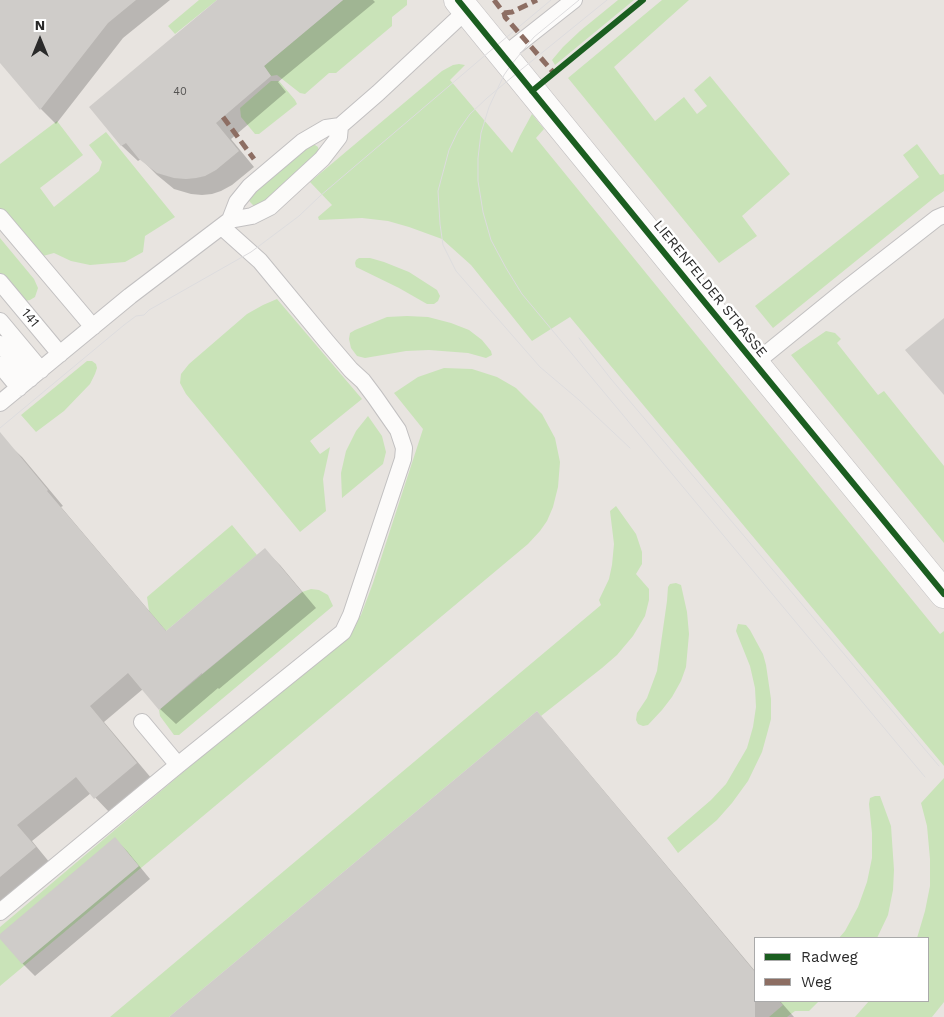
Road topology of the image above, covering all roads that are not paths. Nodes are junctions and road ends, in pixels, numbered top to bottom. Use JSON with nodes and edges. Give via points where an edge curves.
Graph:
{"nodes":[{"id":1,"x":574,"y":0,"type":"edge"},
{"id":2,"x":462,"y":5,"type":"edge"},
{"id":3,"x":503,"y":56,"type":"junction"},
{"id":4,"x":340,"y":126,"type":"junction"},
{"id":5,"x":944,"y":215,"type":"edge"},
{"id":6,"x":0,"y":217,"type":"edge"},
{"id":7,"x":226,"y":224,"type":"junction"},
{"id":8,"x":0,"y":282,"type":"edge"},
{"id":9,"x":0,"y":299,"type":"edge"},
{"id":10,"x":0,"y":321,"type":"edge"},
{"id":11,"x":93,"y":327,"type":"junction"},
{"id":12,"x":0,"y":344,"type":"edge"},
{"id":13,"x":755,"y":363,"type":"junction"},
{"id":14,"x":0,"y":365,"type":"edge"},
{"id":15,"x":26,"y":380,"type":"edge"},
{"id":16,"x":944,"y":594,"type":"edge"},
{"id":17,"x":142,"y":722,"type":"dead end"},
{"id":18,"x":178,"y":765,"type":"junction"},
{"id":19,"x":0,"y":912,"type":"edge"}],
"edges":[{"from":1,"to":3,"type":"lane"},
{"from":2,"to":3,"type":"street","name":"LIERENFELDER STRASSE"},
{"from":2,"to":4,"type":"lane","via":[[378,94]]},
{"from":3,"to":13,"type":"street","name":"LIERENFELDER STRASSE"},
{"from":4,"to":7,"type":"lane","via":[[326,128],[302,142],[265,173],[237,202]]},
{"from":4,"to":7,"type":"lane","via":[[339,137],[322,159],[270,207]]},
{"from":5,"to":13,"type":"lane"},
{"from":6,"to":11,"type":"lane"},
{"from":7,"to":11,"type":"lane"},
{"from":7,"to":18,"type":"lane","via":[[369,389],[398,430],[404,448],[351,615],[342,632]]},
{"from":8,"to":15,"type":"lane","name":"141"},
{"from":9,"to":15,"type":"lane"},
{"from":10,"to":15,"type":"lane"},
{"from":11,"to":15,"type":"lane"},
{"from":12,"to":15,"type":"lane"},
{"from":13,"to":16,"type":"street","name":"LIERENFELDER STRASSE"},
{"from":14,"to":15,"type":"lane"},
{"from":17,"to":18,"type":"lane"},
{"from":18,"to":19,"type":"lane"}]}
